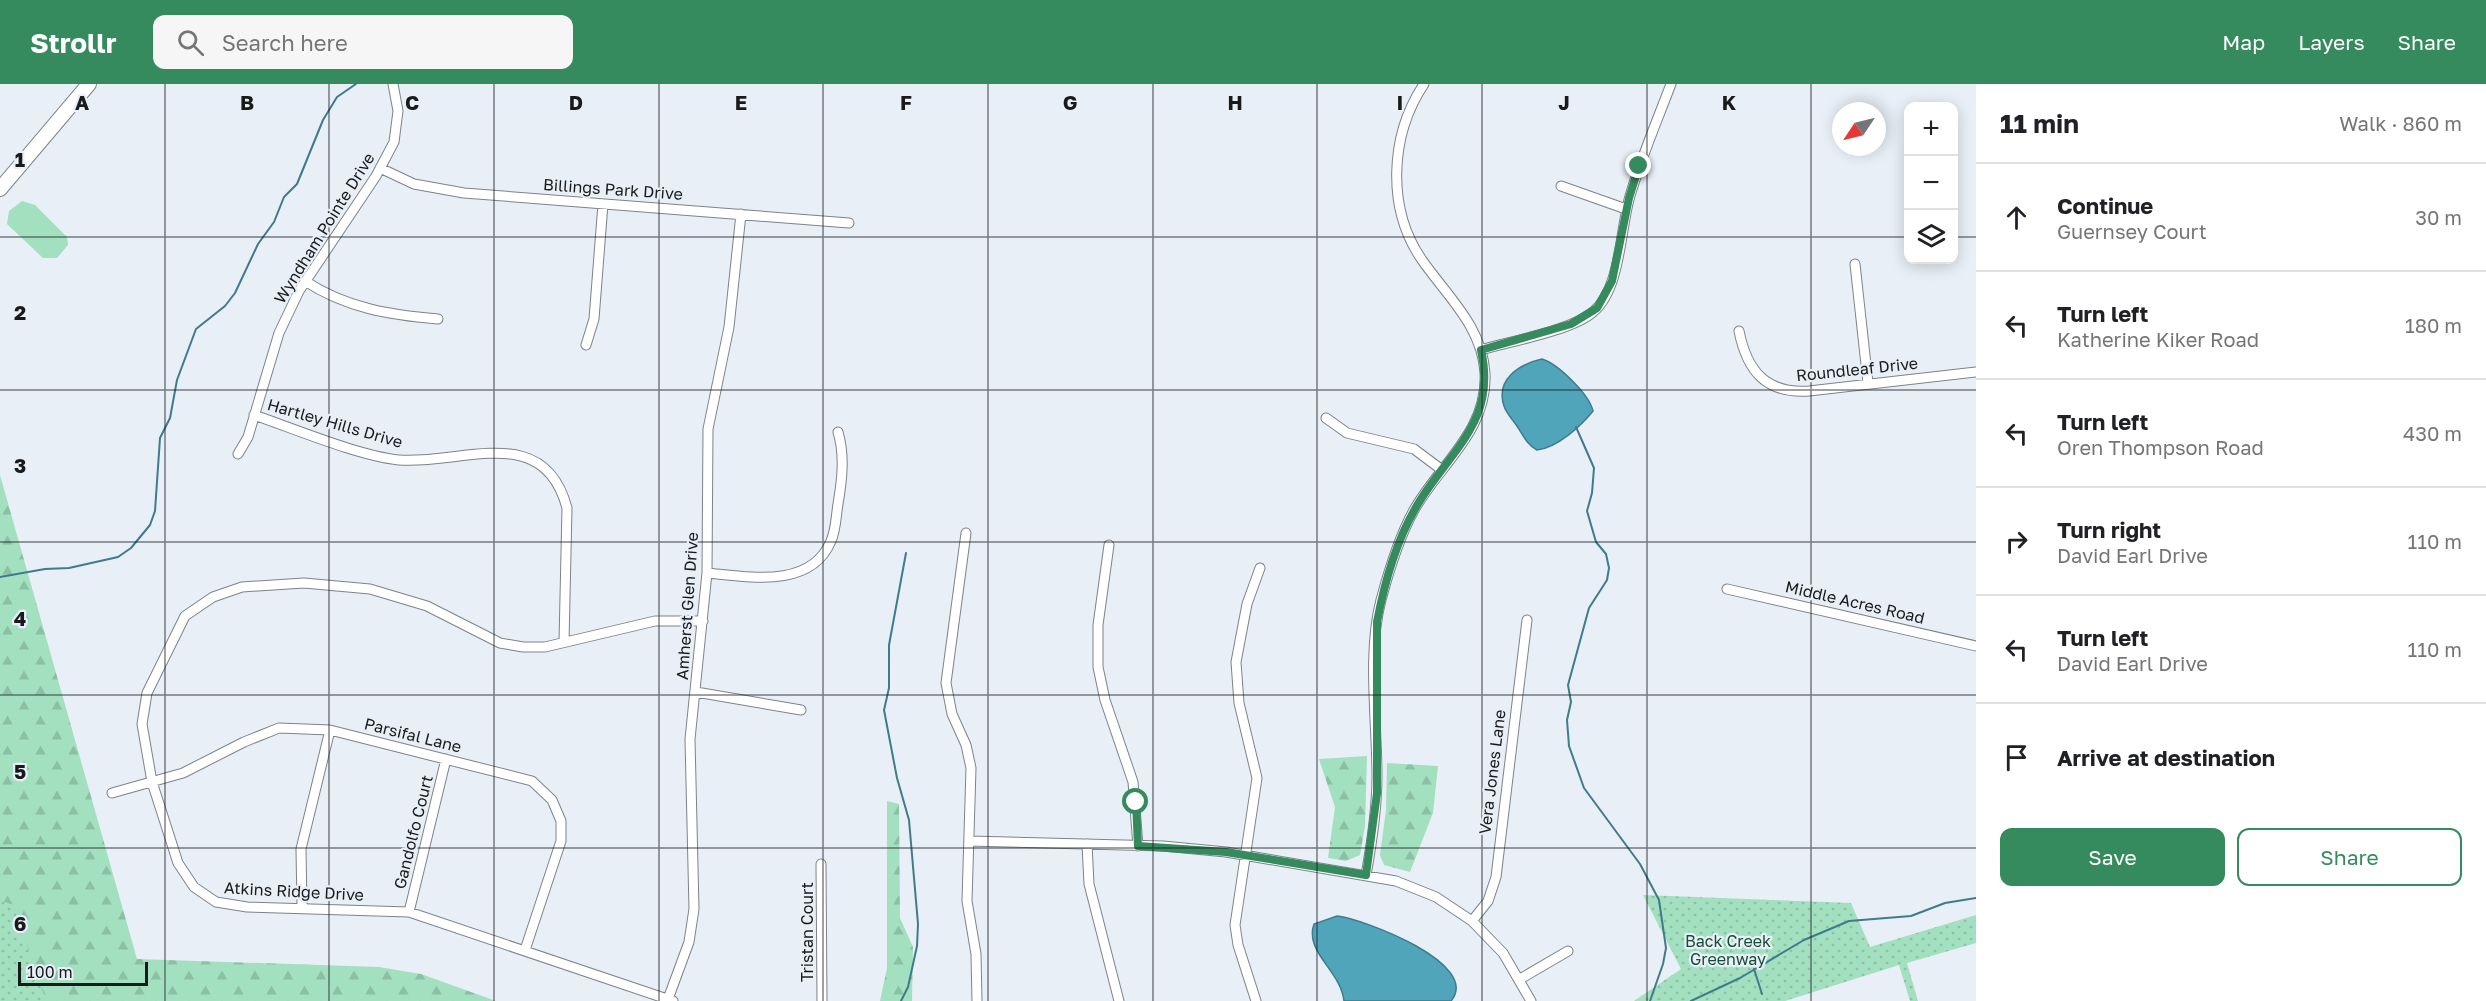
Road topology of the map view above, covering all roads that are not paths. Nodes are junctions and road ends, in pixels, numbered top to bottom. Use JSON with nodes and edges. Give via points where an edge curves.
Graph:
{"nodes":[{"id":1,"x":89,"y":84,"type":"edge"},
{"id":2,"x":393,"y":84,"type":"edge"},
{"id":3,"x":1424,"y":84,"type":"edge"},
{"id":4,"x":1671,"y":84,"type":"edge"},
{"id":5,"x":380,"y":168,"type":"junction"},
{"id":6,"x":1561,"y":186,"type":"dead end"},
{"id":7,"x":0,"y":189,"type":"edge"},
{"id":8,"x":603,"y":204,"type":"junction"},
{"id":9,"x":1626,"y":209,"type":"junction"},
{"id":10,"x":741,"y":214,"type":"junction"},
{"id":11,"x":849,"y":223,"type":"dead end"},
{"id":12,"x":1856,"y":264,"type":"dead end"},
{"id":13,"x":305,"y":281,"type":"junction"},
{"id":14,"x":438,"y":320,"type":"dead end"},
{"id":15,"x":1739,"y":331,"type":"dead end"},
{"id":16,"x":586,"y":345,"type":"dead end"},
{"id":17,"x":1481,"y":350,"type":"junction"},
{"id":18,"x":1976,"y":372,"type":"edge"},
{"id":19,"x":1868,"y":383,"type":"junction"},
{"id":20,"x":254,"y":416,"type":"junction"},
{"id":21,"x":1326,"y":418,"type":"dead end"},
{"id":22,"x":838,"y":432,"type":"dead end"},
{"id":23,"x":238,"y":454,"type":"dead end"},
{"id":24,"x":1442,"y":470,"type":"junction"},
{"id":25,"x":966,"y":533,"type":"dead end"},
{"id":26,"x":1109,"y":545,"type":"dead end"},
{"id":27,"x":1260,"y":568,"type":"dead end"},
{"id":28,"x":707,"y":573,"type":"junction"},
{"id":29,"x":1727,"y":589,"type":"dead end"},
{"id":30,"x":1527,"y":620,"type":"dead end"},
{"id":31,"x":703,"y":621,"type":"junction"},
{"id":32,"x":564,"y":642,"type":"junction"},
{"id":33,"x":1976,"y":646,"type":"edge"},
{"id":34,"x":696,"y":692,"type":"junction"},
{"id":35,"x":801,"y":710,"type":"dead end"},
{"id":36,"x":330,"y":730,"type":"junction"},
{"id":37,"x":446,"y":759,"type":"junction"},
{"id":38,"x":152,"y":782,"type":"junction"},
{"id":39,"x":112,"y":793,"type":"dead end"},
{"id":40,"x":969,"y":841,"type":"junction"},
{"id":41,"x":1087,"y":844,"type":"junction"},
{"id":42,"x":1138,"y":846,"type":"junction"},
{"id":43,"x":1246,"y":855,"type":"junction"},
{"id":44,"x":821,"y":864,"type":"dead end"},
{"id":45,"x":1366,"y":875,"type":"junction"},
{"id":46,"x":302,"y":907,"type":"junction"},
{"id":47,"x":409,"y":912,"type":"junction"},
{"id":48,"x":1472,"y":921,"type":"junction"},
{"id":49,"x":525,"y":950,"type":"junction"},
{"id":50,"x":1568,"y":951,"type":"dead end"},
{"id":51,"x":1520,"y":979,"type":"junction"},
{"id":52,"x":670,"y":1000,"type":"edge"},
{"id":53,"x":822,"y":1001,"type":"edge"},
{"id":54,"x":977,"y":1001,"type":"edge"},
{"id":55,"x":1119,"y":1001,"type":"edge"},
{"id":56,"x":1256,"y":1001,"type":"edge"},
{"id":57,"x":1531,"y":1001,"type":"edge"}],
"edges":[{"from":1,"to":7,"type":"street"},
{"from":2,"to":5,"type":"street","name":"Wyndham Pointe Drive","via":[[398,126]]},
{"from":3,"to":17,"type":"street","via":[[1407,118],[1399,147],[1396,176],[1400,207],[1420,258],[1467,319]]},
{"from":4,"to":9,"type":"street"},
{"from":5,"to":8,"type":"street","name":"Billings Park Drive","via":[[429,188]]},
{"from":5,"to":13,"type":"street","name":"Wyndham Pointe Drive"},
{"from":6,"to":9,"type":"street"},
{"from":8,"to":10,"type":"street","name":"Billings Park Drive"},
{"from":8,"to":16,"type":"street","via":[[594,319]]},
{"from":9,"to":17,"type":"street","via":[[1612,281],[1597,308],[1571,324]]},
{"from":10,"to":11,"type":"street","name":"Billings Park Drive"},
{"from":10,"to":28,"type":"street","name":"Amherst Glen Drive","via":[[729,327],[708,429]]},
{"from":12,"to":19,"type":"street"},
{"from":13,"to":14,"type":"street","via":[[351,305]]},
{"from":13,"to":20,"type":"street","name":"Wyndham Pointe Drive","via":[[279,333]]},
{"from":15,"to":19,"type":"street","name":"Roundleaf Drive","via":[[1748,363],[1771,384],[1800,391]]},
{"from":17,"to":24,"type":"street","via":[[1485,379],[1480,410],[1467,438]]},
{"from":18,"to":19,"type":"street","name":"Roundleaf Drive"},
{"from":20,"to":23,"type":"street","name":"Wyndham Pointe Drive"},
{"from":20,"to":32,"type":"street","name":"Hartley Hills Drive","via":[[398,460],[446,460],[506,452],[530,458],[551,472],[562,489],[567,508]]},
{"from":21,"to":24,"type":"street","via":[[1347,433],[1413,449]]},
{"from":22,"to":28,"type":"street","via":[[844,451],[839,496],[832,540],[820,558],[787,576]]},
{"from":24,"to":45,"type":"street","via":[[1405,528],[1381,600],[1377,622],[1377,793]]},
{"from":25,"to":40,"type":"street","via":[[946,683],[952,714],[969,755]]},
{"from":26,"to":42,"type":"street","via":[[1098,625],[1098,667],[1133,782]]},
{"from":27,"to":43,"type":"street","via":[[1247,604],[1236,662],[1239,703],[1257,778]]},
{"from":28,"to":31,"type":"street","name":"Amherst Glen Drive"},
{"from":29,"to":33,"type":"street","name":"Middle Acres Road"},
{"from":30,"to":48,"type":"street","name":"Vera Jones Lane","via":[[1496,877],[1488,901]]},
{"from":31,"to":32,"type":"street","name":"Atkins Ridge Drive","via":[[655,621]]},
{"from":31,"to":34,"type":"street","name":"Amherst Glen Drive"},
{"from":32,"to":38,"type":"street","name":"Atkins Ridge Drive","via":[[523,647],[500,643],[427,606],[370,589],[304,583],[242,587],[213,597],[185,616],[147,693],[142,724]]},
{"from":34,"to":35,"type":"street"},
{"from":34,"to":52,"type":"street","name":"Amherst Glen Drive","via":[[690,739],[694,909]]},
{"from":36,"to":37,"type":"street","name":"Parsifal Lane"},
{"from":36,"to":38,"type":"street","name":"Parsifal Lane","via":[[279,728],[183,773]]},
{"from":36,"to":46,"type":"street","via":[[301,849]]},
{"from":37,"to":47,"type":"street","name":"Gandolfo Court"},
{"from":37,"to":49,"type":"street","name":"Parsifal Lane","via":[[532,781],[552,800],[561,821],[561,841]]},
{"from":38,"to":39,"type":"street","name":"Parsifal Lane"},
{"from":38,"to":46,"type":"street","name":"Atkins Ridge Drive","via":[[178,863],[194,887],[216,902],[247,907]]},
{"from":40,"to":41,"type":"street"},
{"from":40,"to":54,"type":"street","via":[[968,901],[976,954]]},
{"from":41,"to":42,"type":"street"},
{"from":41,"to":55,"type":"street","via":[[1089,884]]},
{"from":42,"to":43,"type":"street"},
{"from":43,"to":45,"type":"street"},
{"from":43,"to":56,"type":"street","via":[[1235,925]]},
{"from":44,"to":53,"type":"street","name":"Tristan Court"},
{"from":45,"to":48,"type":"street","via":[[1415,887]]},
{"from":46,"to":47,"type":"street","name":"Atkins Ridge Drive"},
{"from":47,"to":49,"type":"street","name":"Atkins Ridge Drive"},
{"from":48,"to":51,"type":"street","via":[[1503,953]]},
{"from":49,"to":52,"type":"street","name":"Atkins Ridge Drive"},
{"from":50,"to":51,"type":"street"},
{"from":51,"to":57,"type":"street"}]}
